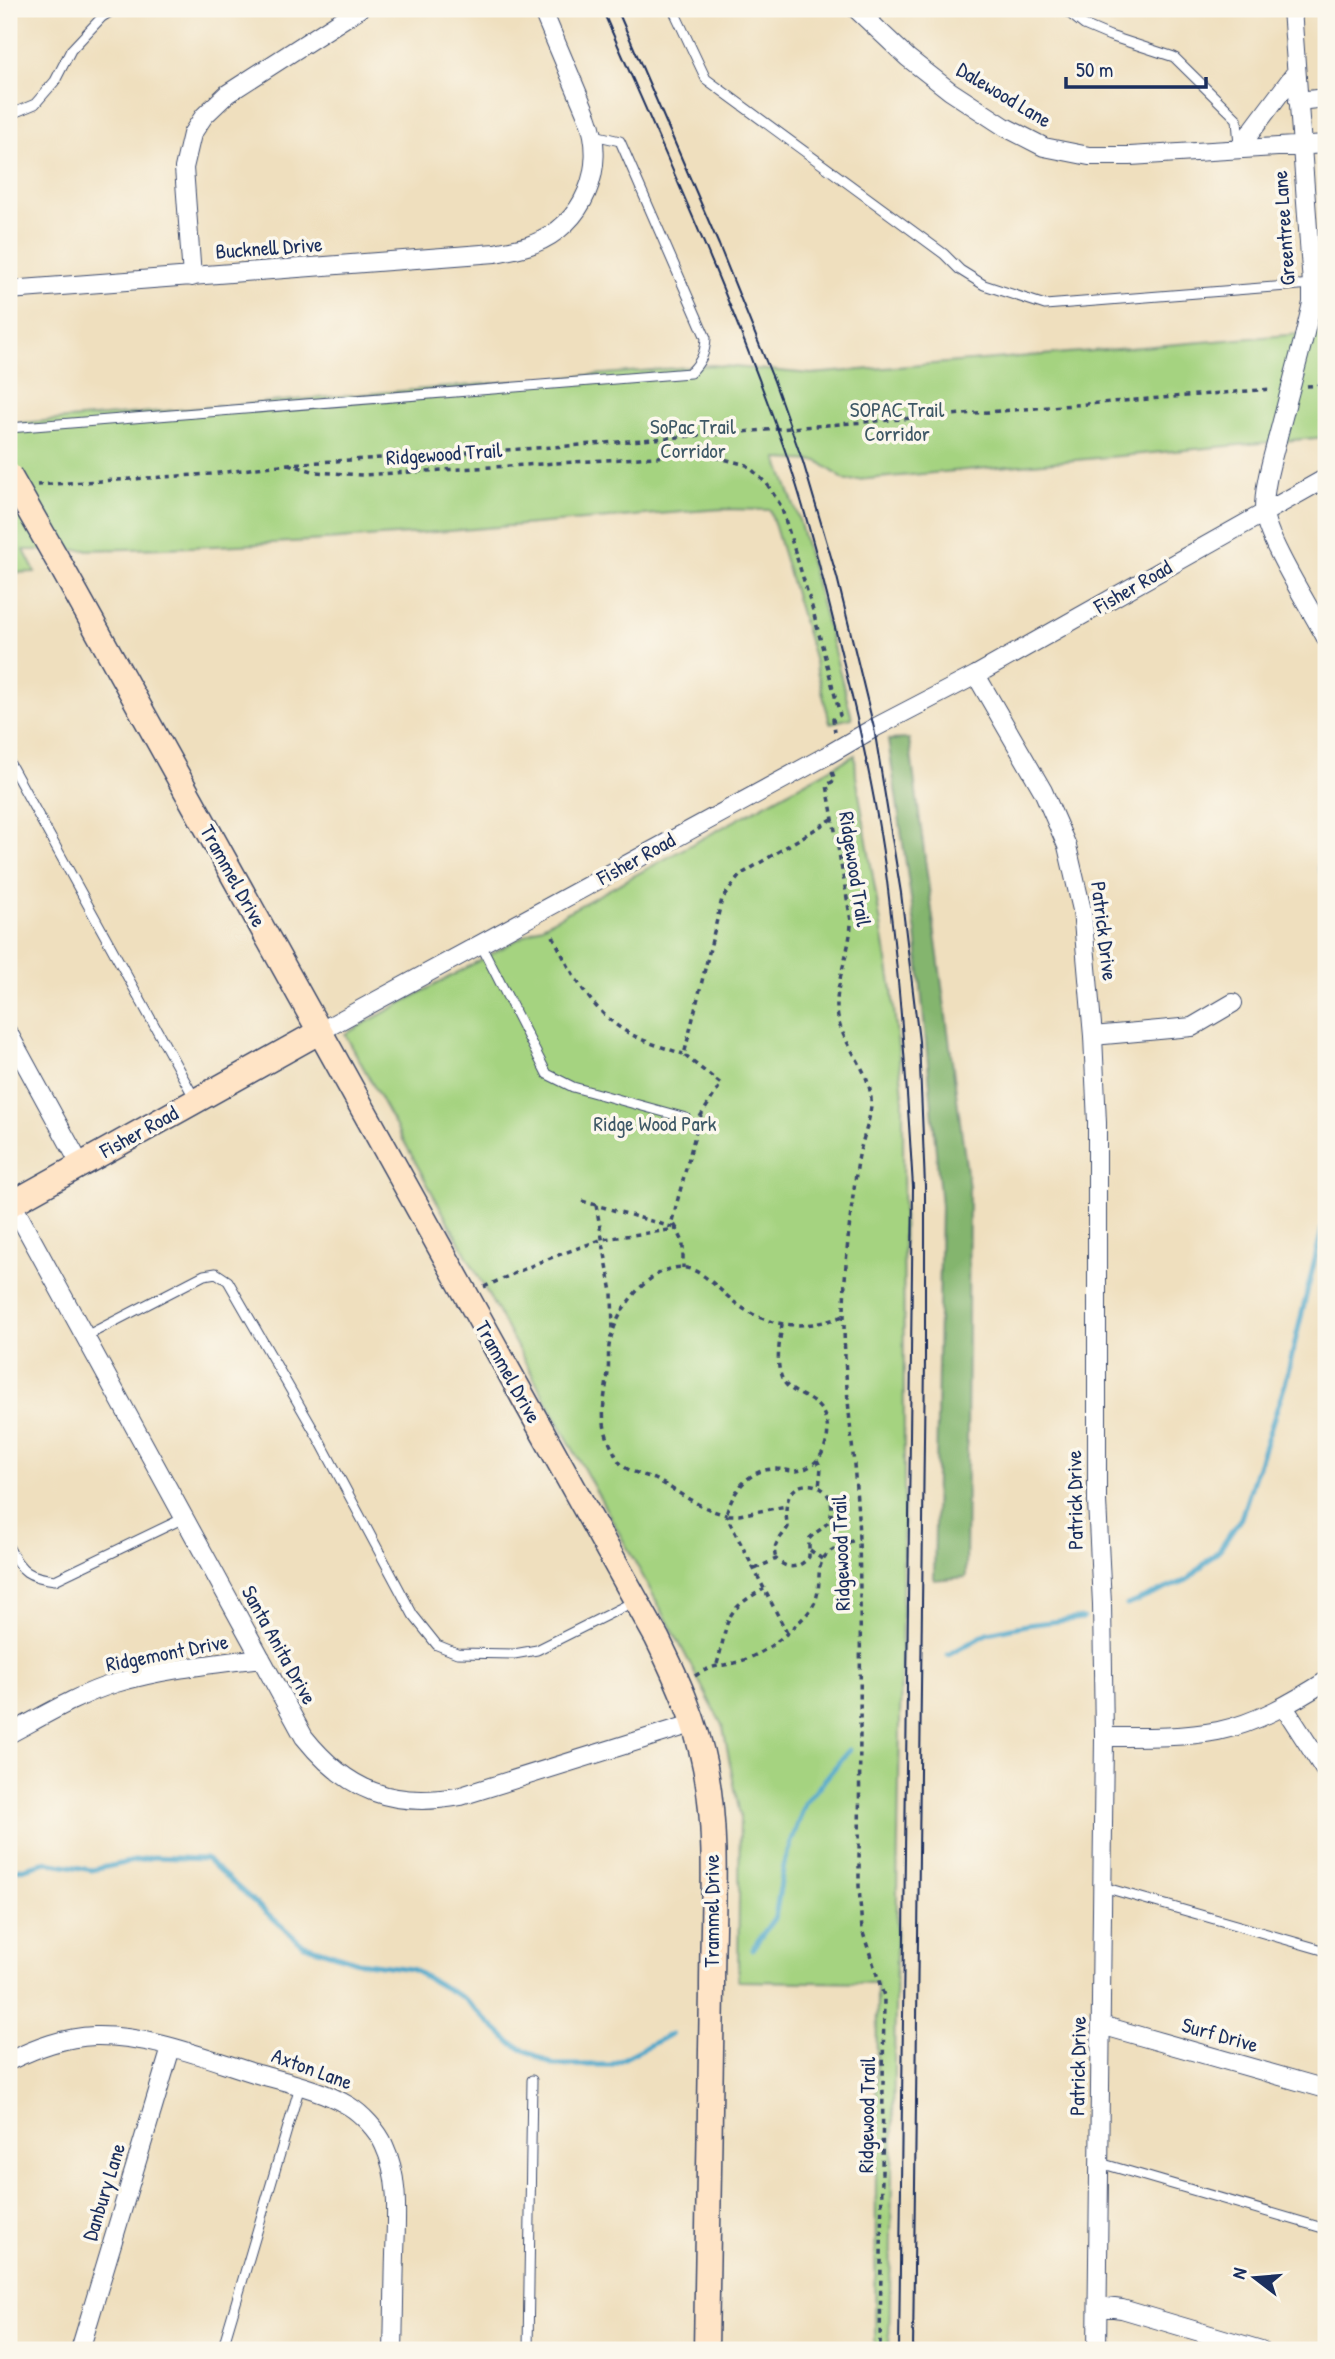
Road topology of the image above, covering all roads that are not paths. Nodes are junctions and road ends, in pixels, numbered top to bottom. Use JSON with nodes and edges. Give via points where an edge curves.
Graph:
{"nodes":[{"id":1,"x":115,"y":9,"type":"edge"},
{"id":2,"x":359,"y":9,"type":"edge"},
{"id":3,"x":541,"y":9,"type":"edge"},
{"id":4,"x":673,"y":9,"type":"edge"},
{"id":5,"x":856,"y":9,"type":"edge"},
{"id":6,"x":1064,"y":9,"type":"edge"},
{"id":7,"x":1292,"y":9,"type":"edge"},
{"id":8,"x":1296,"y":72,"type":"junction"},
{"id":9,"x":1326,"y":98,"type":"edge"},
{"id":10,"x":1298,"y":101,"type":"junction"},
{"id":11,"x":9,"y":116,"type":"edge"},
{"id":12,"x":594,"y":135,"type":"junction"},
{"id":13,"x":1326,"y":144,"type":"edge"},
{"id":14,"x":1301,"y":145,"type":"junction"},
{"id":15,"x":1239,"y":148,"type":"junction"},
{"id":16,"x":192,"y":276,"type":"junction"},
{"id":17,"x":1312,"y":284,"type":"junction"},
{"id":18,"x":9,"y":290,"type":"edge"},
{"id":19,"x":1319,"y":303,"type":"edge"},
{"id":20,"x":9,"y":428,"type":"edge"},
{"id":21,"x":9,"y":474,"type":"edge"},
{"id":22,"x":1326,"y":478,"type":"edge"},
{"id":23,"x":1264,"y":513,"type":"junction"},
{"id":24,"x":1326,"y":638,"type":"edge"},
{"id":25,"x":976,"y":675,"type":"junction"},
{"id":26,"x":9,"y":762,"type":"edge"},
{"id":27,"x":481,"y":945,"type":"junction"},
{"id":28,"x":1233,"y":1003,"type":"dead end"},
{"id":29,"x":319,"y":1032,"type":"junction"},
{"id":30,"x":9,"y":1034,"type":"edge"},
{"id":31,"x":1093,"y":1036,"type":"junction"},
{"id":32,"x":196,"y":1100,"type":"junction"},
{"id":33,"x":686,"y":1118,"type":"dead end"},
{"id":34,"x":80,"y":1164,"type":"junction"},
{"id":35,"x":11,"y":1204,"type":"edge"},
{"id":36,"x":86,"y":1336,"type":"junction"},
{"id":37,"x":184,"y":1518,"type":"junction"},
{"id":38,"x":9,"y":1548,"type":"edge"},
{"id":39,"x":635,"y":1601,"type":"junction"},
{"id":40,"x":261,"y":1658,"type":"junction"},
{"id":41,"x":1326,"y":1681,"type":"edge"},
{"id":42,"x":1284,"y":1707,"type":"junction"},
{"id":43,"x":695,"y":1723,"type":"junction"},
{"id":44,"x":9,"y":1734,"type":"edge"},
{"id":45,"x":1104,"y":1737,"type":"junction"},
{"id":46,"x":1326,"y":1772,"type":"edge"},
{"id":47,"x":1103,"y":1887,"type":"junction"},
{"id":48,"x":1326,"y":1951,"type":"edge"},
{"id":49,"x":1101,"y":2025,"type":"junction"},
{"id":50,"x":171,"y":2048,"type":"junction"},
{"id":51,"x":9,"y":2061,"type":"edge"},
{"id":52,"x":532,"y":2080,"type":"dead end"},
{"id":53,"x":300,"y":2086,"type":"junction"},
{"id":54,"x":1326,"y":2089,"type":"edge"},
{"id":55,"x":1100,"y":2163,"type":"junction"},
{"id":56,"x":1326,"y":2228,"type":"edge"},
{"id":57,"x":1098,"y":2306,"type":"junction"},
{"id":58,"x":1235,"y":2347,"type":"edge"},
{"id":59,"x":80,"y":2350,"type":"edge"},
{"id":60,"x":222,"y":2350,"type":"edge"},
{"id":61,"x":393,"y":2350,"type":"edge"},
{"id":62,"x":528,"y":2350,"type":"edge"},
{"id":63,"x":706,"y":2350,"type":"edge"},
{"id":64,"x":1097,"y":2350,"type":"edge"},
{"id":65,"x":1261,"y":2350,"type":"edge"}],
"edges":[{"from":1,"to":11,"type":"lane","via":[[71,50],[35,104]]},
{"from":2,"to":16,"type":"street","via":[[227,94],[192,134],[184,168]]},
{"from":3,"to":12,"type":"street"},
{"from":4,"to":17,"type":"lane","via":[[706,79],[984,285],[1045,305]]},
{"from":5,"to":15,"type":"street","name":"Dalewood Lane","via":[[950,91],[1044,148],[1089,156],[1130,156]]},
{"from":6,"to":15,"type":"lane","via":[[1084,25],[1174,57],[1237,119]]},
{"from":7,"to":8,"type":"street","name":"Greentree Lane"},
{"from":8,"to":10,"type":"street","name":"Greentree Lane"},
{"from":8,"to":15,"type":"street"},
{"from":9,"to":10,"type":"street"},
{"from":10,"to":14,"type":"street","name":"Greentree Lane"},
{"from":12,"to":16,"type":"street","name":"Bucknell Drive","via":[[593,175],[584,201],[553,233],[533,244],[495,253]]},
{"from":12,"to":20,"type":"lane","via":[[620,141],[706,338],[700,364],[690,373]]},
{"from":13,"to":14,"type":"street","name":"Dalewood Lane"},
{"from":14,"to":15,"type":"street","name":"Dalewood Lane"},
{"from":14,"to":17,"type":"street","name":"Greentree Lane"},
{"from":16,"to":18,"type":"street","name":"Bucknell Drive"},
{"from":17,"to":19,"type":"street","name":"Greentree Lane"},
{"from":19,"to":23,"type":"street","name":"Greentree Lane","bridge":true,"via":[[1304,337],[1277,440]]},
{"from":21,"to":29,"type":"street","name":"Trammel Drive","bridge":true},
{"from":22,"to":23,"type":"street","name":"Fisher Road"},
{"from":23,"to":24,"type":"street","via":[[1269,533]]},
{"from":23,"to":25,"type":"street","name":"Fisher Road"},
{"from":25,"to":27,"type":"street","name":"Fisher Road"},
{"from":25,"to":31,"type":"street","name":"Patrick Drive","via":[[1043,791],[1067,846],[1082,910]]},
{"from":26,"to":32,"type":"lane"},
{"from":27,"to":29,"type":"street","name":"Fisher Road"},
{"from":27,"to":33,"type":"lane","via":[[547,1073],[573,1087]]},
{"from":28,"to":31,"type":"street","via":[[1192,1027]]},
{"from":29,"to":32,"type":"street","name":"Fisher Road"},
{"from":29,"to":39,"type":"street","name":"Trammel Drive"},
{"from":30,"to":34,"type":"street"},
{"from":31,"to":45,"type":"street","name":"Patrick Drive"},
{"from":32,"to":34,"type":"street","name":"Fisher Road"},
{"from":34,"to":35,"type":"street","name":"Fisher Road"},
{"from":35,"to":36,"type":"street","name":"Santa Anita Drive"},
{"from":36,"to":37,"type":"street","name":"Santa Anita Drive"},
{"from":36,"to":39,"type":"lane","via":[[204,1275],[216,1273],[228,1281],[413,1615],[437,1645],[457,1653],[537,1650]]},
{"from":37,"to":38,"type":"lane","via":[[55,1580],[34,1578],[18,1565]]},
{"from":37,"to":40,"type":"street","name":"Santa Anita Drive"},
{"from":39,"to":43,"type":"street","name":"Trammel Drive"},
{"from":40,"to":43,"type":"street","name":"Santa Anita Drive","via":[[321,1759],[371,1791],[401,1799],[431,1802],[461,1796]]},
{"from":40,"to":44,"type":"street","name":"Ridgemont Drive","via":[[115,1684]]},
{"from":41,"to":42,"type":"street"},
{"from":42,"to":45,"type":"street","via":[[1221,1731]]},
{"from":42,"to":46,"type":"street"},
{"from":43,"to":63,"type":"street","name":"Trammel Drive","via":[[712,1822]]},
{"from":45,"to":47,"type":"street","name":"Patrick Drive"},
{"from":47,"to":48,"type":"lane"},
{"from":47,"to":49,"type":"street","name":"Patrick Drive"},
{"from":49,"to":54,"type":"street","name":"Surf Drive"},
{"from":49,"to":55,"type":"street","name":"Patrick Drive"},
{"from":50,"to":51,"type":"street","name":"Axton Lane","via":[[93,2036],[59,2041]]},
{"from":50,"to":53,"type":"street","name":"Axton Lane"},
{"from":50,"to":59,"type":"street","name":"Danbury Lane"},
{"from":52,"to":62,"type":"lane"},
{"from":53,"to":60,"type":"lane"},
{"from":53,"to":61,"type":"street","name":"Axton Lane","via":[[352,2108],[373,2128],[391,2165],[396,2194]]},
{"from":55,"to":56,"type":"lane"},
{"from":55,"to":57,"type":"street","name":"Patrick Drive"},
{"from":57,"to":58,"type":"street","via":[[1122,2309]]},
{"from":57,"to":64,"type":"street","name":"Patrick Drive"},
{"from":58,"to":65,"type":"street"}]}
